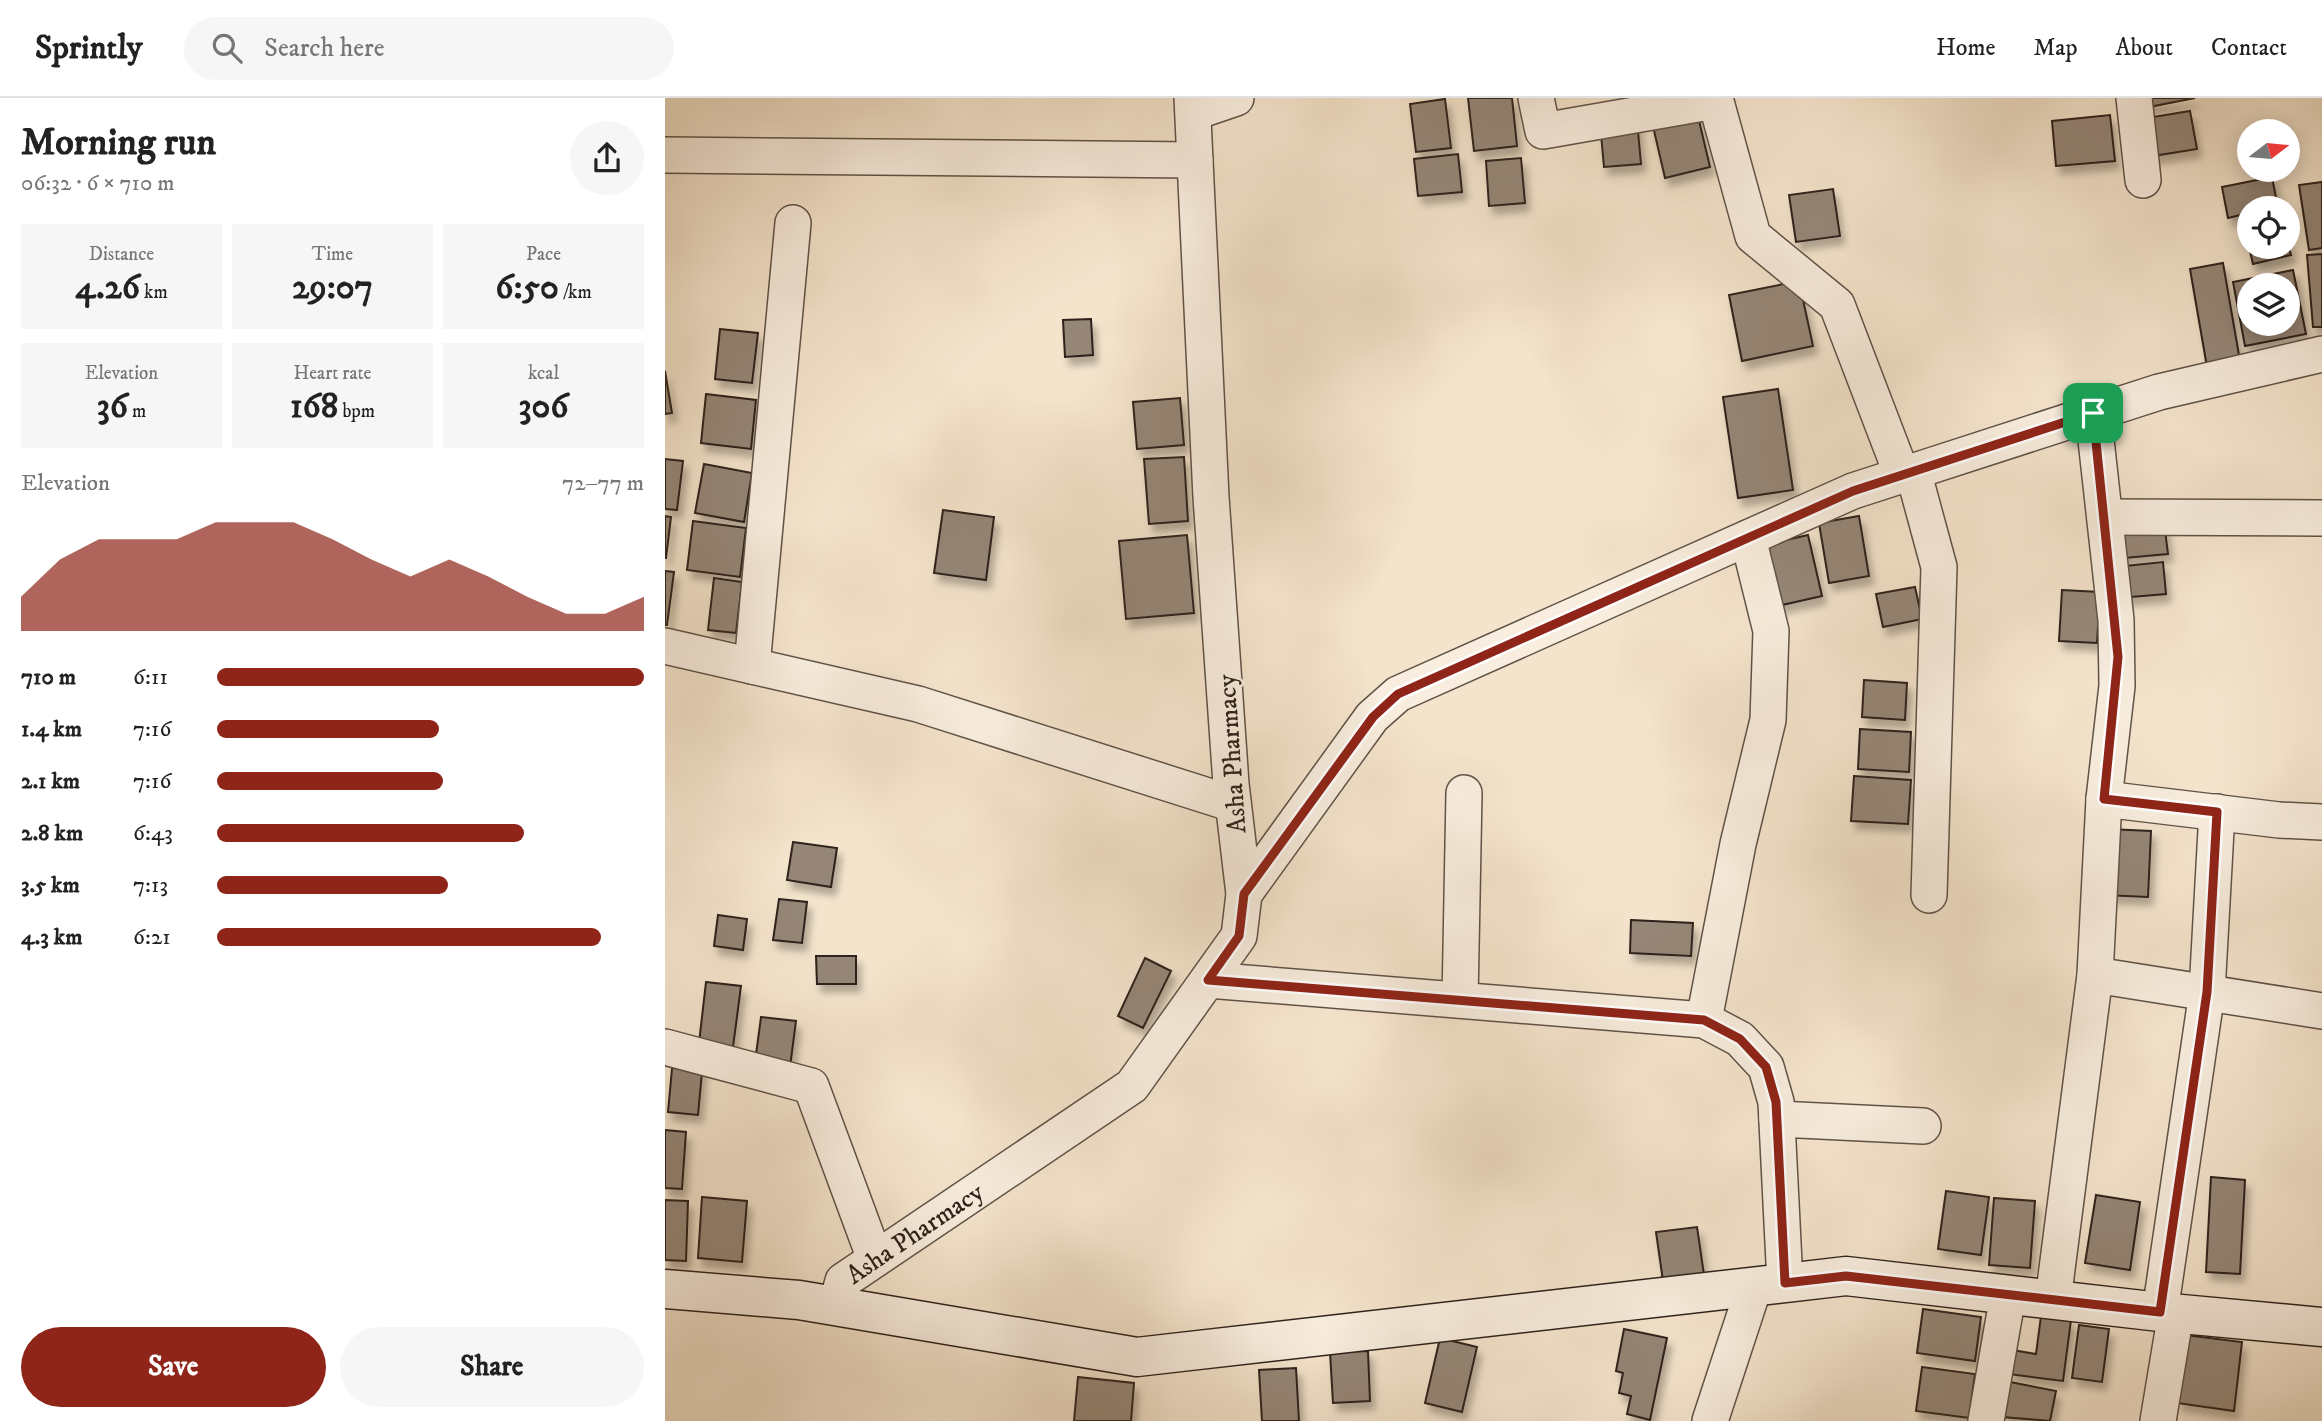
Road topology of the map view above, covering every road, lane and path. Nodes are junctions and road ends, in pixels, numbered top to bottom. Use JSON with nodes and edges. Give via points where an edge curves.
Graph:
{"nodes":[{"id":1,"x":1236,"y":98,"type":"edge"},
{"id":2,"x":1536,"y":98,"type":"edge"},
{"id":3,"x":2134,"y":98,"type":"edge"},
{"id":4,"x":1715,"y":100,"type":"edge"},
{"id":5,"x":1193,"y":105,"type":"edge"},
{"id":6,"x":665,"y":155,"type":"edge"},
{"id":7,"x":1195,"y":160,"type":"junction"},
{"id":8,"x":2143,"y":180,"type":"dead end"},
{"id":9,"x":793,"y":223,"type":"dead end"},
{"id":10,"x":2322,"y":354,"type":"edge"},
{"id":11,"x":2093,"y":413,"type":"junction"},
{"id":12,"x":1907,"y":473,"type":"junction"},
{"id":13,"x":2105,"y":517,"type":"junction"},
{"id":14,"x":2322,"y":518,"type":"edge"},
{"id":15,"x":1748,"y":538,"type":"junction"},
{"id":16,"x":665,"y":646,"type":"edge"},
{"id":17,"x":753,"y":666,"type":"junction"},
{"id":18,"x":1464,"y":793,"type":"dead end"},
{"id":19,"x":2104,"y":799,"type":"junction"},
{"id":20,"x":1233,"y":804,"type":"junction"},
{"id":21,"x":2217,"y":812,"type":"junction"},
{"id":22,"x":2322,"y":822,"type":"edge"},
{"id":23,"x":1244,"y":894,"type":"junction"},
{"id":24,"x":1929,"y":895,"type":"dead end"},
{"id":25,"x":2095,"y":975,"type":"junction"},
{"id":26,"x":1208,"y":980,"type":"junction"},
{"id":27,"x":2207,"y":992,"type":"junction"},
{"id":28,"x":1460,"y":1000,"type":"junction"},
{"id":29,"x":2322,"y":1011,"type":"edge"},
{"id":30,"x":1704,"y":1020,"type":"junction"},
{"id":31,"x":665,"y":1047,"type":"edge"},
{"id":32,"x":1777,"y":1119,"type":"junction"},
{"id":33,"x":1923,"y":1126,"type":"dead end"},
{"id":34,"x":875,"y":1259,"type":"junction"},
{"id":35,"x":1770,"y":1285,"type":"junction"},
{"id":36,"x":665,"y":1289,"type":"edge"},
{"id":37,"x":2008,"y":1295,"type":"junction"},
{"id":38,"x":2053,"y":1300,"type":"junction"},
{"id":39,"x":837,"y":1306,"type":"junction"},
{"id":40,"x":2168,"y":1312,"type":"junction"},
{"id":41,"x":2322,"y":1327,"type":"edge"},
{"id":42,"x":1710,"y":1421,"type":"edge"},
{"id":43,"x":1986,"y":1421,"type":"edge"},
{"id":44,"x":2158,"y":1421,"type":"edge"}],
"edges":[{"from":1,"to":5,"type":"street"},
{"from":2,"to":4,"type":"street","via":[[1543,131]]},
{"from":3,"to":8,"type":"street"},
{"from":4,"to":12,"type":"street","via":[[1753,236],[1837,305]]},
{"from":5,"to":7,"type":"street","name":"Asha Pharmacy"},
{"from":6,"to":7,"type":"street"},
{"from":7,"to":20,"type":"street","name":"Asha Pharmacy","via":[[1211,497]]},
{"from":9,"to":17,"type":"street"},
{"from":10,"to":11,"type":"street","via":[[2159,392]]},
{"from":11,"to":12,"type":"street"},
{"from":11,"to":13,"type":"street"},
{"from":12,"to":15,"type":"street","via":[[1853,491]]},
{"from":12,"to":24,"type":"street","via":[[1939,568]]},
{"from":13,"to":14,"type":"street"},
{"from":13,"to":19,"type":"street","via":[[2118,657]]},
{"from":15,"to":23,"type":"street","via":[[1398,694],[1373,717]]},
{"from":15,"to":30,"type":"street","via":[[1771,631],[1768,720]]},
{"from":16,"to":17,"type":"street"},
{"from":17,"to":20,"type":"street","via":[[918,704]]},
{"from":18,"to":28,"type":"street"},
{"from":19,"to":21,"type":"street"},
{"from":19,"to":25,"type":"street"},
{"from":20,"to":23,"type":"street","name":"Asha Pharmacy"},
{"from":21,"to":22,"type":"street"},
{"from":21,"to":27,"type":"street"},
{"from":23,"to":26,"type":"street","name":"Asha Pharmacy","via":[[1239,936]]},
{"from":25,"to":27,"type":"street"},
{"from":25,"to":38,"type":"street"},
{"from":26,"to":28,"type":"street"},
{"from":26,"to":34,"type":"street","name":"Asha Pharmacy","via":[[1132,1086]]},
{"from":27,"to":29,"type":"street"},
{"from":27,"to":40,"type":"street"},
{"from":28,"to":30,"type":"street"},
{"from":30,"to":32,"type":"street","via":[[1740,1039],[1766,1067]]},
{"from":31,"to":34,"type":"street","via":[[811,1086]]},
{"from":32,"to":33,"type":"street"},
{"from":32,"to":35,"type":"street"},
{"from":34,"to":39,"type":"street","name":"Asha Pharmacy","via":[[843,1281]]},
{"from":35,"to":37,"type":"main road","via":[[1846,1276]]},
{"from":35,"to":39,"type":"main road","via":[[1137,1357]]},
{"from":35,"to":42,"type":"street"},
{"from":36,"to":39,"type":"main road"},
{"from":37,"to":38,"type":"main road"},
{"from":37,"to":43,"type":"street"},
{"from":38,"to":40,"type":"main road"},
{"from":40,"to":41,"type":"main road"},
{"from":40,"to":44,"type":"street"}]}
